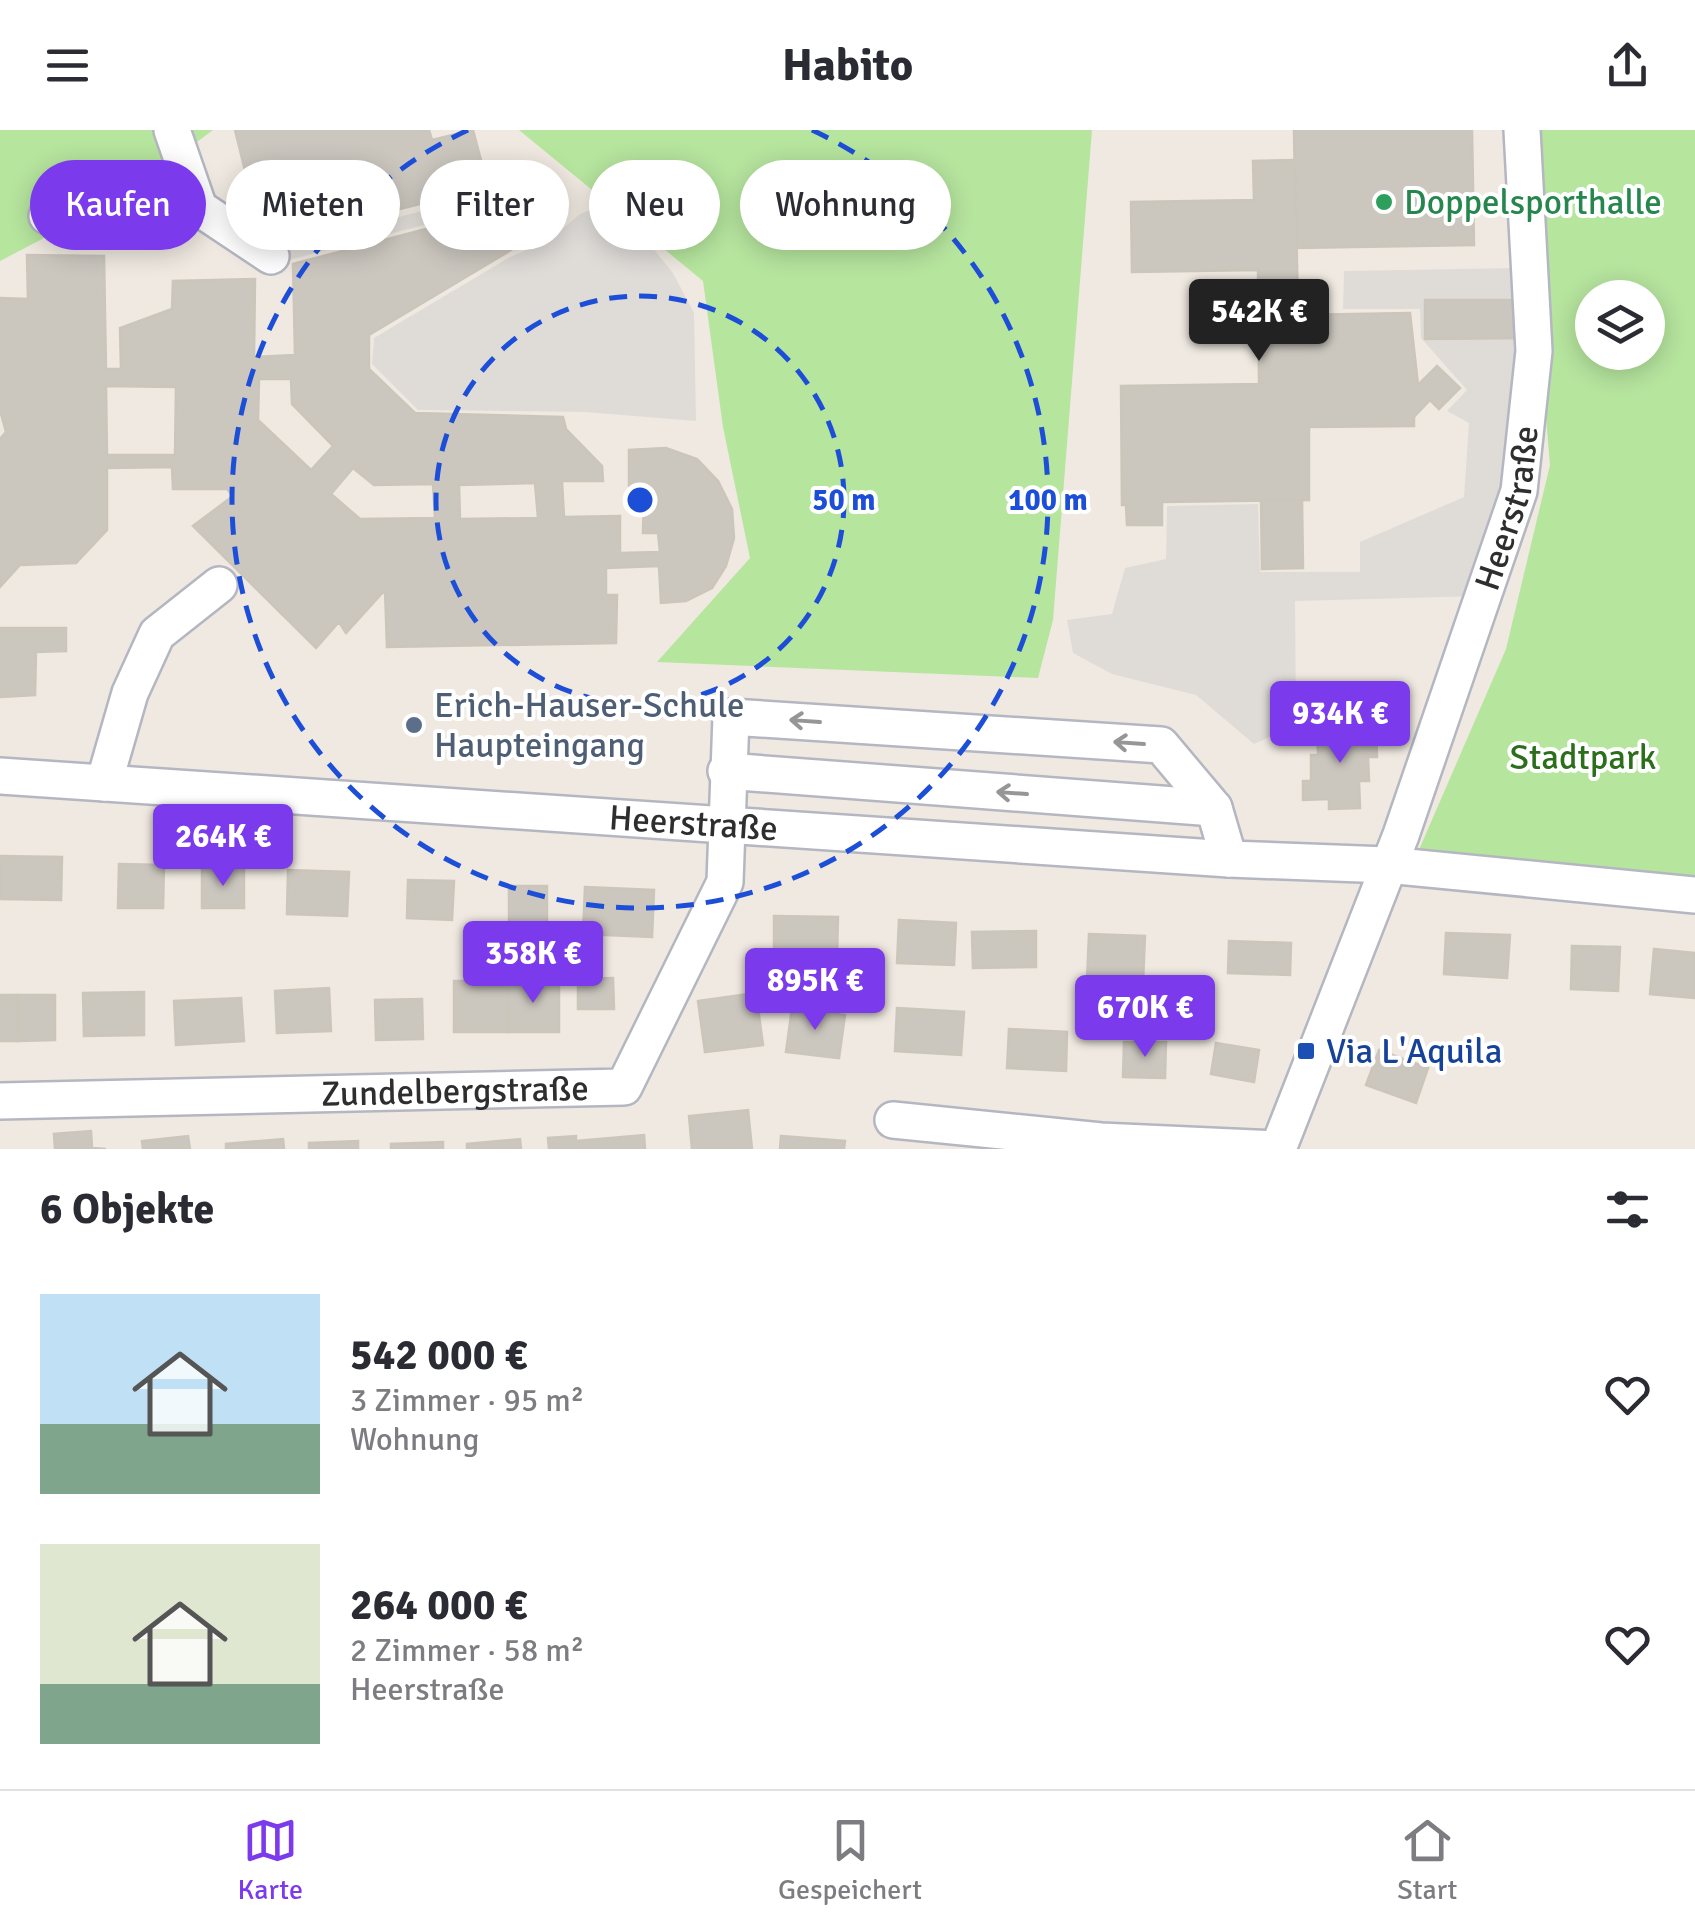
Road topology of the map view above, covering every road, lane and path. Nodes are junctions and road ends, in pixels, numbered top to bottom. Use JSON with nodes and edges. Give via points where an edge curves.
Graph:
{"nodes":[{"id":1,"x":172,"y":130,"type":"edge"},
{"id":2,"x":1522,"y":130,"type":"edge"},
{"id":3,"x":182,"y":160,"type":"edge"},
{"id":4,"x":206,"y":213,"type":"edge"},
{"id":5,"x":271,"y":256,"type":"dead end"},
{"id":6,"x":219,"y":585,"type":"dead end"},
{"id":7,"x":726,"y":771,"type":"junction"},
{"id":8,"x":0,"y":776,"type":"edge"},
{"id":9,"x":104,"y":783,"type":"junction"},
{"id":10,"x":1214,"y":808,"type":"junction"},
{"id":11,"x":724,"y":823,"type":"junction"},
{"id":12,"x":1229,"y":859,"type":"junction"},
{"id":13,"x":1386,"y":865,"type":"junction"},
{"id":14,"x":1695,"y":895,"type":"edge"},
{"id":15,"x":0,"y":1101,"type":"edge"},
{"id":16,"x":894,"y":1120,"type":"dead end"},
{"id":17,"x":1278,"y":1149,"type":"edge"}],
"edges":[{"from":1,"to":3,"type":"street"},
{"from":2,"to":13,"type":"street","name":"Heerstraße","via":[[1534,351],[1519,492]]},
{"from":4,"to":5,"type":"street"},
{"from":6,"to":9,"type":"street","via":[[157,634],[130,692]]},
{"from":10,"to":7,"type":"street","one_way":true},
{"from":10,"to":7,"type":"street","one_way":true,"via":[[1161,745],[731,716]]},
{"from":7,"to":11,"type":"street"},
{"from":8,"to":9,"type":"street","name":"Heerstraße"},
{"from":9,"to":11,"type":"street","name":"Heerstraße"},
{"from":10,"to":12,"type":"street"},
{"from":11,"to":12,"type":"street","name":"Heerstraße"},
{"from":11,"to":15,"type":"street","name":"Zundelbergstraße","via":[[725,882],[624,1086]]},
{"from":12,"to":13,"type":"street","name":"Heerstraße"},
{"from":13,"to":14,"type":"street","name":"Heerstraße"},
{"from":13,"to":17,"type":"street"},
{"from":16,"to":17,"type":"street","via":[[1101,1141]]}]}
